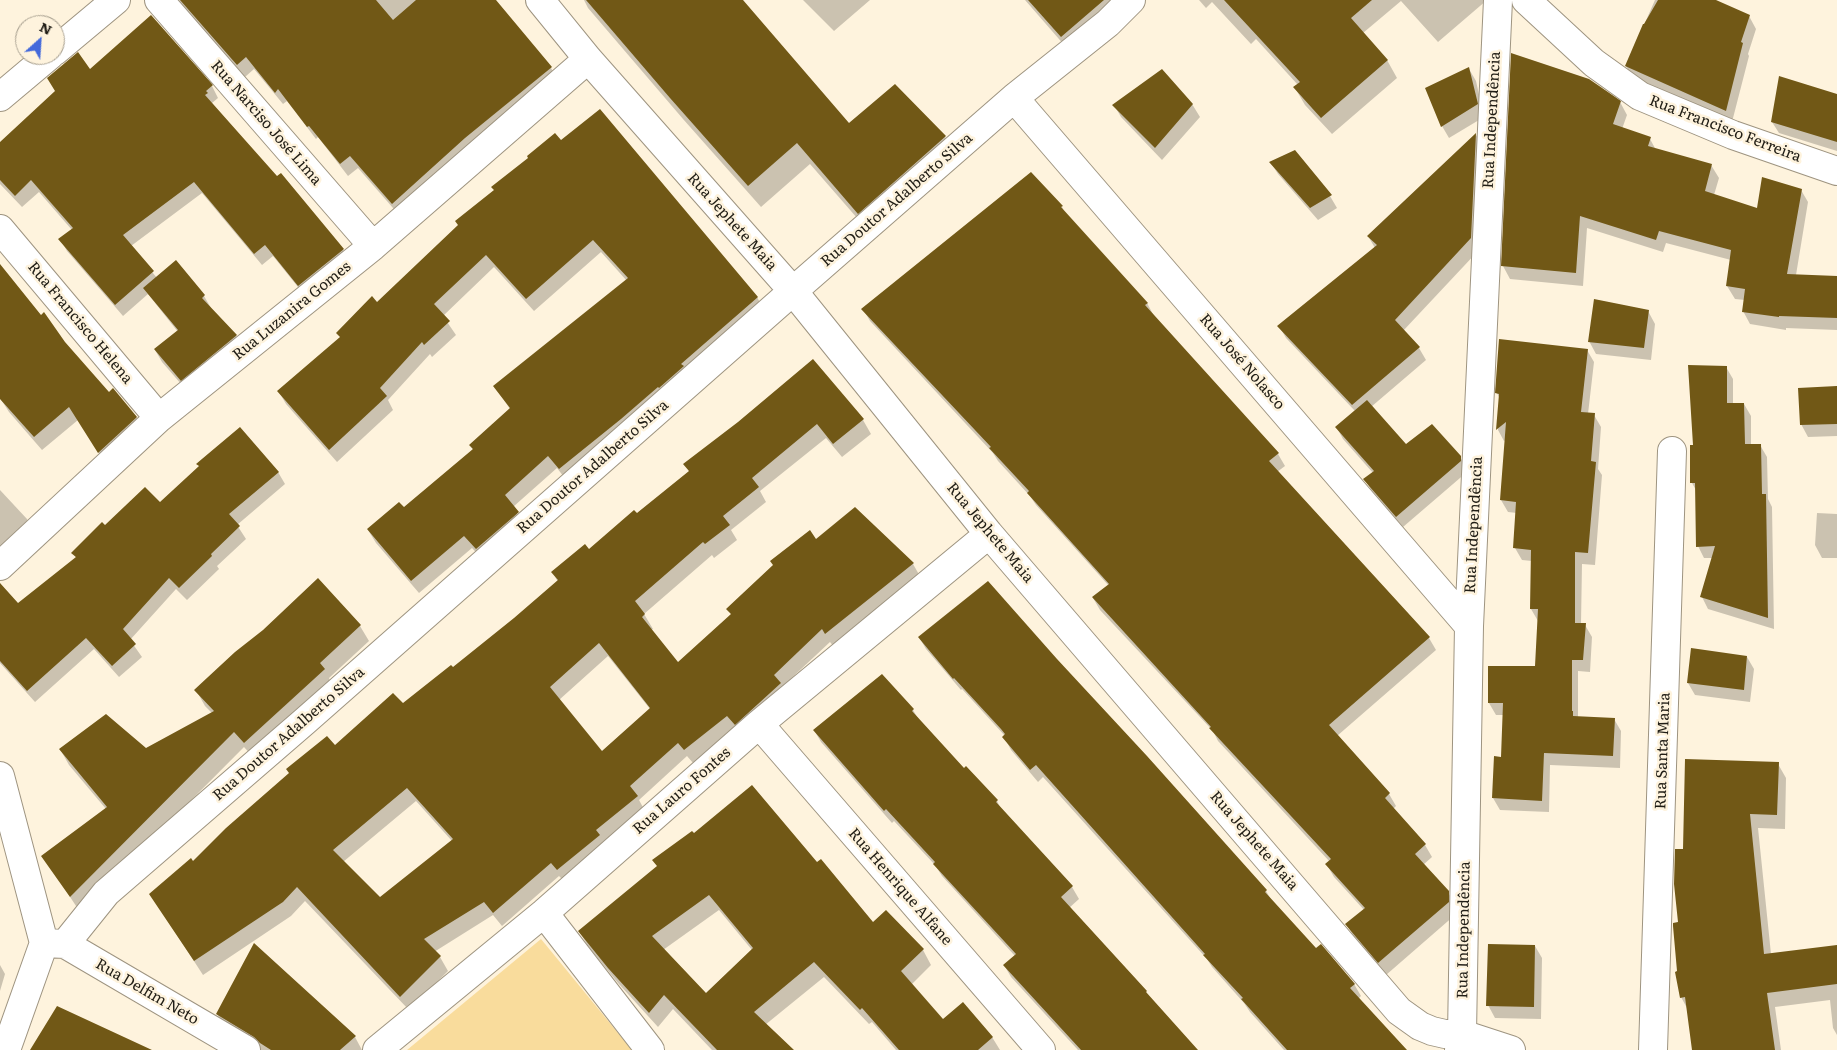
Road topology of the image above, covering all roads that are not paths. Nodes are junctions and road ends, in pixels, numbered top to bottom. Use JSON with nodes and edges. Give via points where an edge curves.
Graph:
{"nodes":[{"id":1,"x":116,"y":0,"type":"edge"},
{"id":2,"x":159,"y":0,"type":"edge"},
{"id":3,"x":540,"y":0,"type":"edge"},
{"id":4,"x":1131,"y":0,"type":"edge"},
{"id":5,"x":1498,"y":0,"type":"edge"},
{"id":6,"x":1526,"y":0,"type":"edge"},
{"id":7,"x":65,"y":43,"type":"edge"},
{"id":8,"x":588,"y":59,"type":"junction"},
{"id":9,"x":38,"y":65,"type":"edge"},
{"id":10,"x":0,"y":97,"type":"edge"},
{"id":11,"x":1014,"y":98,"type":"junction"},
{"id":12,"x":1837,"y":172,"type":"edge"},
{"id":13,"x":0,"y":229,"type":"edge"},
{"id":14,"x":373,"y":246,"type":"junction"},
{"id":15,"x":793,"y":291,"type":"junction"},
{"id":16,"x":159,"y":418,"type":"junction"},
{"id":17,"x":1672,"y":451,"type":"dead end"},
{"id":18,"x":989,"y":534,"type":"junction"},
{"id":19,"x":0,"y":566,"type":"edge"},
{"id":20,"x":1469,"y":626,"type":"junction"},
{"id":21,"x":759,"y":724,"type":"junction"},
{"id":22,"x":0,"y":776,"type":"edge"},
{"id":23,"x":544,"y":913,"type":"junction"},
{"id":24,"x":54,"y":943,"type":"junction"},
{"id":25,"x":1461,"y":1042,"type":"edge"},
{"id":26,"x":6,"y":1050,"type":"edge"},
{"id":27,"x":246,"y":1050,"type":"edge"},
{"id":28,"x":377,"y":1050,"type":"edge"},
{"id":29,"x":650,"y":1050,"type":"edge"},
{"id":30,"x":1042,"y":1050,"type":"edge"},
{"id":31,"x":1511,"y":1050,"type":"edge"},
{"id":32,"x":1653,"y":1050,"type":"edge"}],
"edges":[{"from":1,"to":7,"type":"street"},
{"from":2,"to":14,"type":"street","name":"Rua Narciso José Lima"},
{"from":3,"to":8,"type":"street","name":"Rua Jephete Maia"},
{"from":4,"to":11,"type":"street","name":"Rua Doutor Adalberto Silva","via":[[1108,23]]},
{"from":5,"to":20,"type":"street","name":"Rua Independência"},
{"from":6,"to":12,"type":"street","name":"Rua Francisco Ferreira","via":[[1594,63],[1640,96],[1733,135]]},
{"from":8,"to":14,"type":"street","name":"Rua Luzanira Gomes"},
{"from":8,"to":15,"type":"street","name":"Rua Jephete Maia"},
{"from":9,"to":10,"type":"street"},
{"from":11,"to":15,"type":"street","name":"Rua Doutor Adalberto Silva"},
{"from":11,"to":20,"type":"street","name":"Rua José Nolasco"},
{"from":13,"to":16,"type":"street","name":"Rua Francisco Helena"},
{"from":14,"to":16,"type":"street","name":"Rua Luzanira Gomes"},
{"from":15,"to":18,"type":"street","name":"Rua Jephete Maia"},
{"from":15,"to":24,"type":"street","name":"Rua Doutor Adalberto Silva","via":[[106,893]]},
{"from":16,"to":19,"type":"street","name":"Rua Luzanira Gomes"},
{"from":17,"to":32,"type":"street","name":"Rua Santa Maria"},
{"from":18,"to":21,"type":"street","name":"Rua Lauro Fontes"},
{"from":18,"to":25,"type":"street","name":"Rua Jephete Maia","via":[[1399,1011],[1420,1026]]},
{"from":20,"to":25,"type":"street","name":"Rua Independência"},
{"from":21,"to":23,"type":"street","name":"Rua Lauro Fontes"},
{"from":21,"to":30,"type":"street","name":"Rua Henrique Alfane"},
{"from":22,"to":24,"type":"street"},
{"from":23,"to":28,"type":"street","name":"Rua Lauro Fontes"},
{"from":23,"to":29,"type":"street"},
{"from":24,"to":26,"type":"street","name":"Rua Doutor Adalberto Silva"},
{"from":24,"to":27,"type":"street","name":"Rua Delfim Neto"},
{"from":25,"to":31,"type":"street","name":"Rua Jephete Maia"}]}
